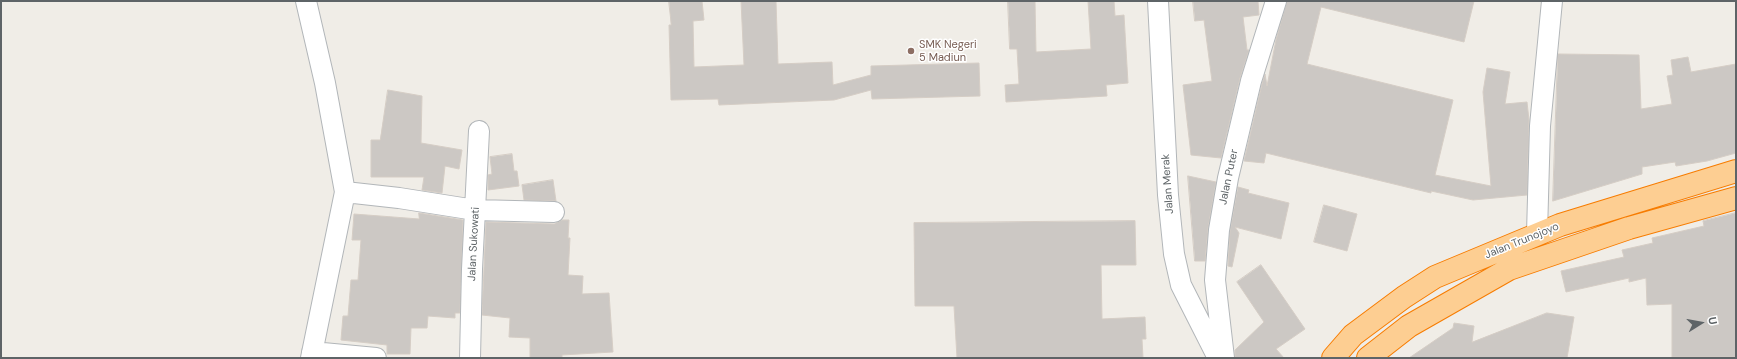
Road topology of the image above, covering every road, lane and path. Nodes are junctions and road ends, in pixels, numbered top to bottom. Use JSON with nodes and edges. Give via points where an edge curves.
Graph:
{"nodes":[{"id":1,"x":306,"y":1,"type":"edge"},
{"id":2,"x":1158,"y":1,"type":"edge"},
{"id":3,"x":1276,"y":1,"type":"edge"},
{"id":4,"x":1552,"y":1,"type":"edge"},
{"id":5,"x":479,"y":131,"type":"dead end"},
{"id":6,"x":1736,"y":171,"type":"edge"},
{"id":7,"x":345,"y":192,"type":"junction"},
{"id":8,"x":1736,"y":198,"type":"edge"},
{"id":9,"x":475,"y":210,"type":"junction"},
{"id":10,"x":554,"y":212,"type":"dead end"},
{"id":11,"x":1537,"y":233,"type":"junction"},
{"id":12,"x":311,"y":355,"type":"edge"},
{"id":13,"x":376,"y":358,"type":"edge"},
{"id":14,"x":470,"y":358,"type":"edge"},
{"id":15,"x":1218,"y":358,"type":"edge"},
{"id":16,"x":1224,"y":358,"type":"edge"},
{"id":17,"x":1333,"y":358,"type":"edge"},
{"id":18,"x":1368,"y":358,"type":"edge"}],
"edges":[{"from":1,"to":7,"type":"street","via":[[325,83]]},
{"from":2,"to":15,"type":"street","name":"Jalan Merak","via":[[1168,195],[1174,254],[1181,285]]},
{"from":3,"to":16,"type":"street","name":"Jalan Puter","via":[[1251,81],[1228,178],[1219,230],[1215,280]]},
{"from":4,"to":11,"type":"street","via":[[1540,126]]},
{"from":5,"to":9,"type":"street","name":"Jalan Sukowati"},
{"from":6,"to":11,"type":"highway","name":"Jalan Trunojoyo"},
{"from":7,"to":9,"type":"street"},
{"from":7,"to":12,"type":"street"},
{"from":8,"to":18,"type":"highway","name":"Jalan Trunojoyo","via":[[1629,228],[1509,269],[1409,326]]},
{"from":9,"to":10,"type":"street"},
{"from":9,"to":14,"type":"street","name":"Jalan Sukowati"},
{"from":11,"to":17,"type":"highway","name":"Jalan Trunojoyo","via":[[1435,277],[1354,335]]},
{"from":12,"to":13,"type":"street"}]}
